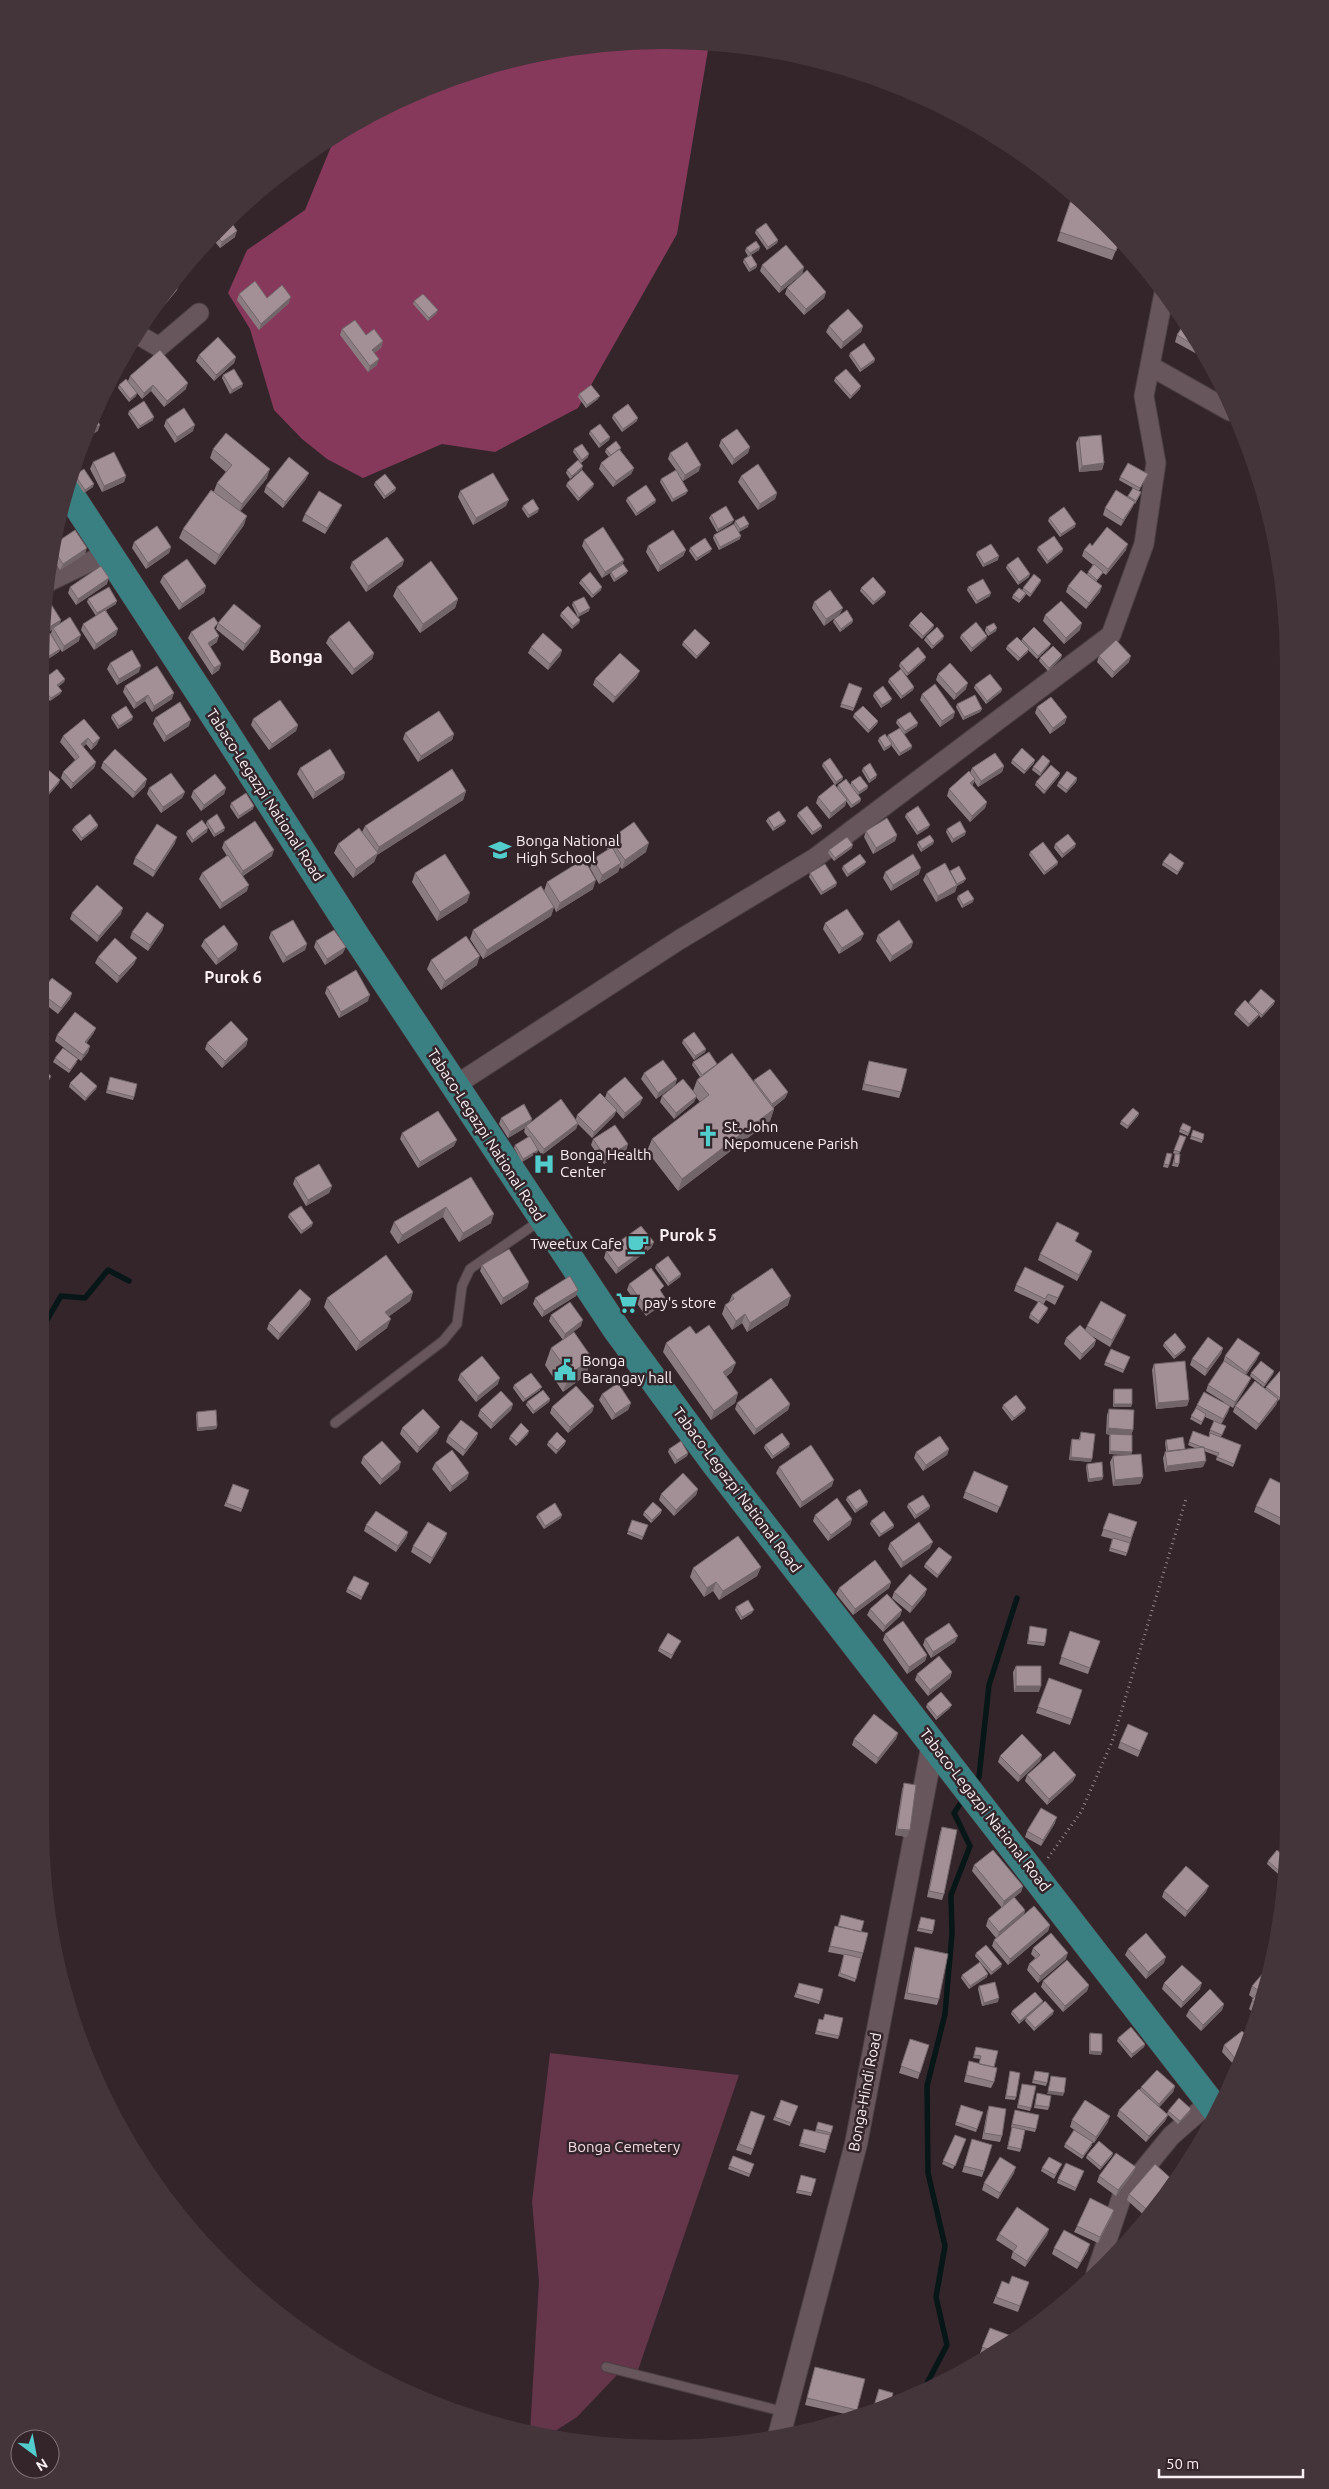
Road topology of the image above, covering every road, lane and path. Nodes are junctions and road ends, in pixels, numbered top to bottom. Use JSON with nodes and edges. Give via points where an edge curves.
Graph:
{"nodes":[{"id":1,"x":1162,"y":303,"type":"edge"},
{"id":2,"x":199,"y":313,"type":"dead end"},
{"id":3,"x":143,"y":338,"type":"edge"},
{"id":4,"x":1150,"y":366,"type":"junction"},
{"id":5,"x":1224,"y":409,"type":"edge"},
{"id":6,"x":72,"y":498,"type":"edge"},
{"id":7,"x":108,"y":553,"type":"junction"},
{"id":8,"x":55,"y":579,"type":"edge"},
{"id":9,"x":454,"y":1086,"type":"junction"},
{"id":10,"x":542,"y":1220,"type":"junction"},
{"id":11,"x":335,"y":1423,"type":"dead end"},
{"id":12,"x":1186,"y":1499,"type":"dead end"},
{"id":13,"x":932,"y":1743,"type":"junction"},
{"id":14,"x":1036,"y":1876,"type":"junction"},
{"id":15,"x":1213,"y":2106,"type":"edge"},
{"id":16,"x":1212,"y":2107,"type":"edge"},
{"id":17,"x":1101,"y":2259,"type":"edge"},
{"id":18,"x":606,"y":2367,"type":"dead end"},
{"id":19,"x":785,"y":2412,"type":"junction"},
{"id":20,"x":781,"y":2429,"type":"edge"}],
"edges":[{"from":1,"to":4,"type":"street"},
{"from":2,"to":3,"type":"street","via":[[159,347]]},
{"from":4,"to":5,"type":"street"},
{"from":4,"to":9,"type":"street","via":[[1144,396],[1156,463],[1144,544],[1111,635],[815,858],[679,940]]},
{"from":6,"to":7,"type":"main road","name":"Tabaco-Legazpi National Road"},
{"from":7,"to":8,"type":"street"},
{"from":7,"to":9,"type":"main road","name":"Tabaco-Legazpi National Road"},
{"from":9,"to":10,"type":"main road","name":"Tabaco-Legazpi National Road"},
{"from":10,"to":11,"type":"lane","via":[[470,1269],[462,1286],[457,1324],[443,1341]]},
{"from":10,"to":13,"type":"main road","name":"Tabaco-Legazpi National Road","via":[[617,1330],[714,1462]]},
{"from":12,"to":14,"type":"path","via":[[1112,1742],[1081,1812]]},
{"from":13,"to":14,"type":"main road","name":"Tabaco-Legazpi National Road"},
{"from":13,"to":19,"type":"street","name":"Bonga-Hindi Road","via":[[856,2144]]},
{"from":14,"to":15,"type":"main road","name":"Tabaco-Legazpi National Road"},
{"from":16,"to":17,"type":"street","via":[[1171,2136],[1122,2196]]},
{"from":18,"to":19,"type":"lane"},
{"from":19,"to":20,"type":"street","name":"Bonga-Hindi Road"}]}
